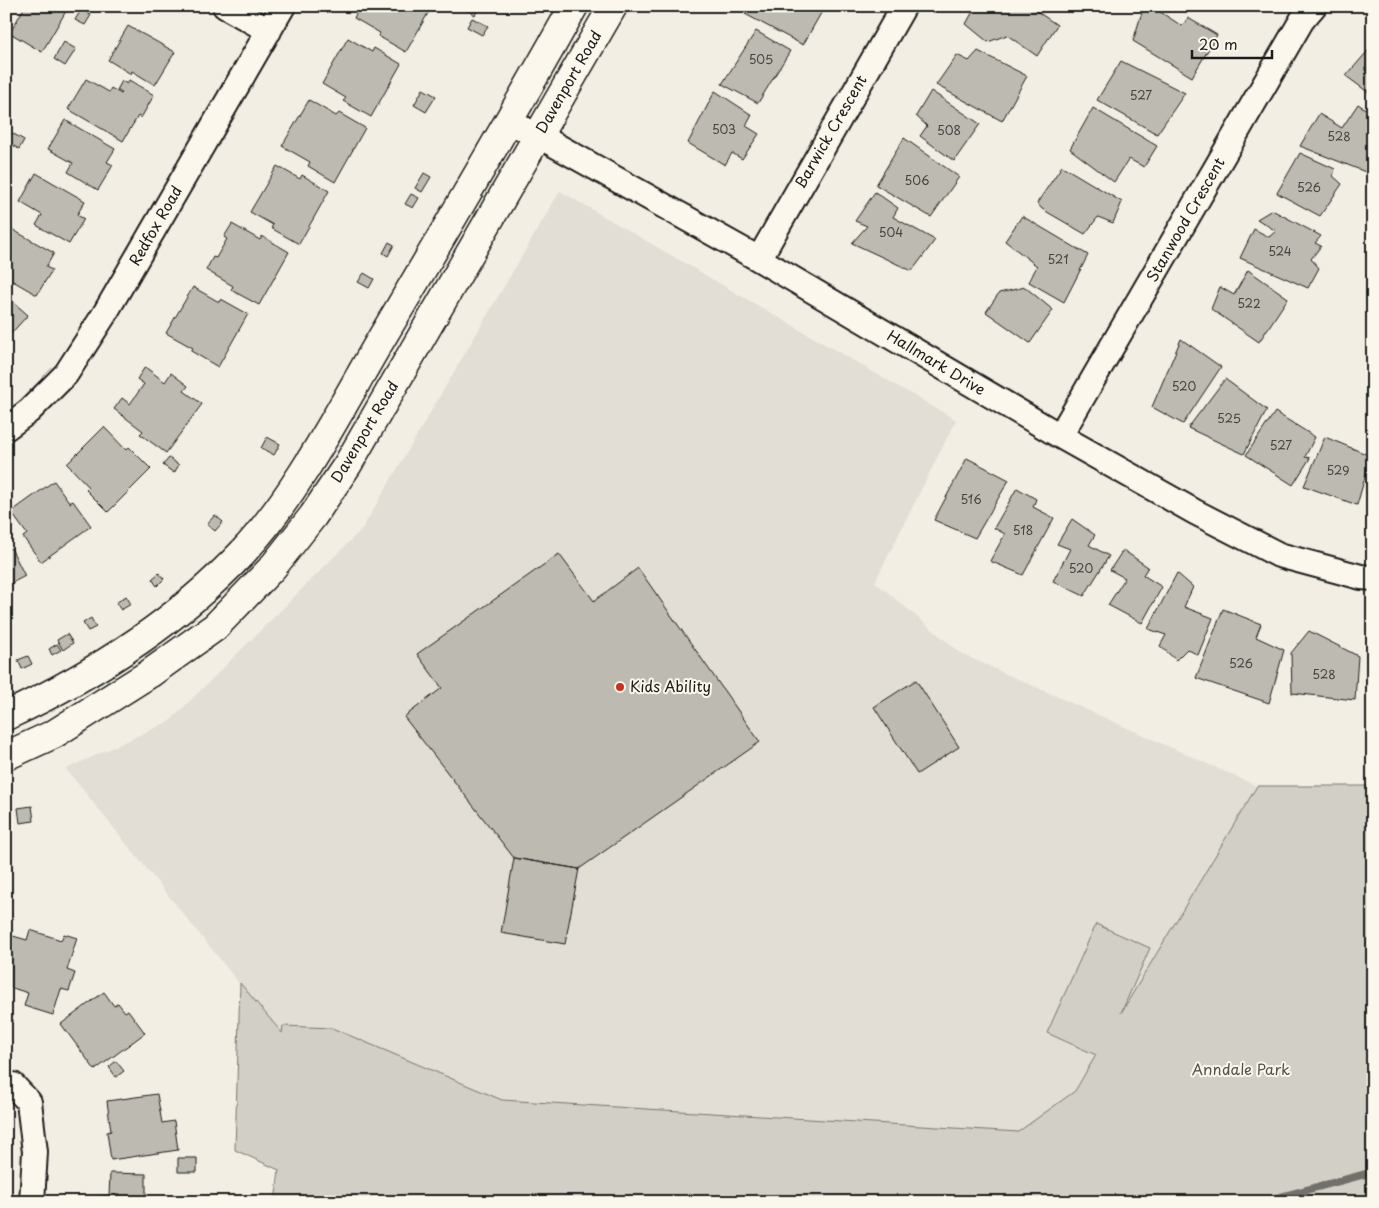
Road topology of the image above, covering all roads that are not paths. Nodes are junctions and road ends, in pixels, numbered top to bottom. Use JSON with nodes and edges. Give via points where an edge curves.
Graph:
{"nodes":[{"id":1,"x":224,"y":6,"type":"edge"},
{"id":2,"x":283,"y":6,"type":"edge"},
{"id":3,"x":574,"y":6,"type":"edge"},
{"id":4,"x":613,"y":6,"type":"edge"},
{"id":5,"x":904,"y":6,"type":"edge"},
{"id":6,"x":1314,"y":6,"type":"edge"},
{"id":7,"x":269,"y":30,"type":"junction"},
{"id":8,"x":509,"y":122,"type":"junction"},
{"id":9,"x":539,"y":136,"type":"junction"},
{"id":10,"x":759,"y":259,"type":"junction"},
{"id":11,"x":6,"y":428,"type":"edge"},
{"id":12,"x":1060,"y":436,"type":"junction"},
{"id":13,"x":1373,"y":578,"type":"edge"},
{"id":14,"x":6,"y":716,"type":"edge"},
{"id":15,"x":6,"y":756,"type":"edge"},
{"id":16,"x":10,"y":1085,"type":"edge"},
{"id":17,"x":32,"y":1202,"type":"edge"}],
"edges":[{"from":1,"to":7,"type":"street"},
{"from":2,"to":7,"type":"street","name":"Redfox Road"},
{"from":3,"to":8,"type":"street"},
{"from":4,"to":9,"type":"street","name":"Davenport Road"},
{"from":5,"to":10,"type":"street","name":"Barwick Crescent"},
{"from":6,"to":12,"type":"street","name":"Stanwood Crescent","via":[[1302,20]]},
{"from":7,"to":11,"type":"street","name":"Redfox Road","via":[[104,315],[66,374],[29,411]]},
{"from":8,"to":9,"type":"street","name":"Hallmark Drive"},
{"from":8,"to":14,"type":"street","via":[[320,444],[284,500],[244,552],[186,607],[123,654]]},
{"from":9,"to":10,"type":"street","name":"Hallmark Drive"},
{"from":9,"to":15,"type":"street","name":"Davenport Road","via":[[348,464],[272,568],[215,627],[149,674],[54,734]]},
{"from":10,"to":12,"type":"street","name":"Hallmark Drive"},
{"from":12,"to":13,"type":"street","name":"Hallmark Drive","via":[[1279,555]]},
{"from":16,"to":17,"type":"street","via":[[29,1102],[35,1152]]}]}
